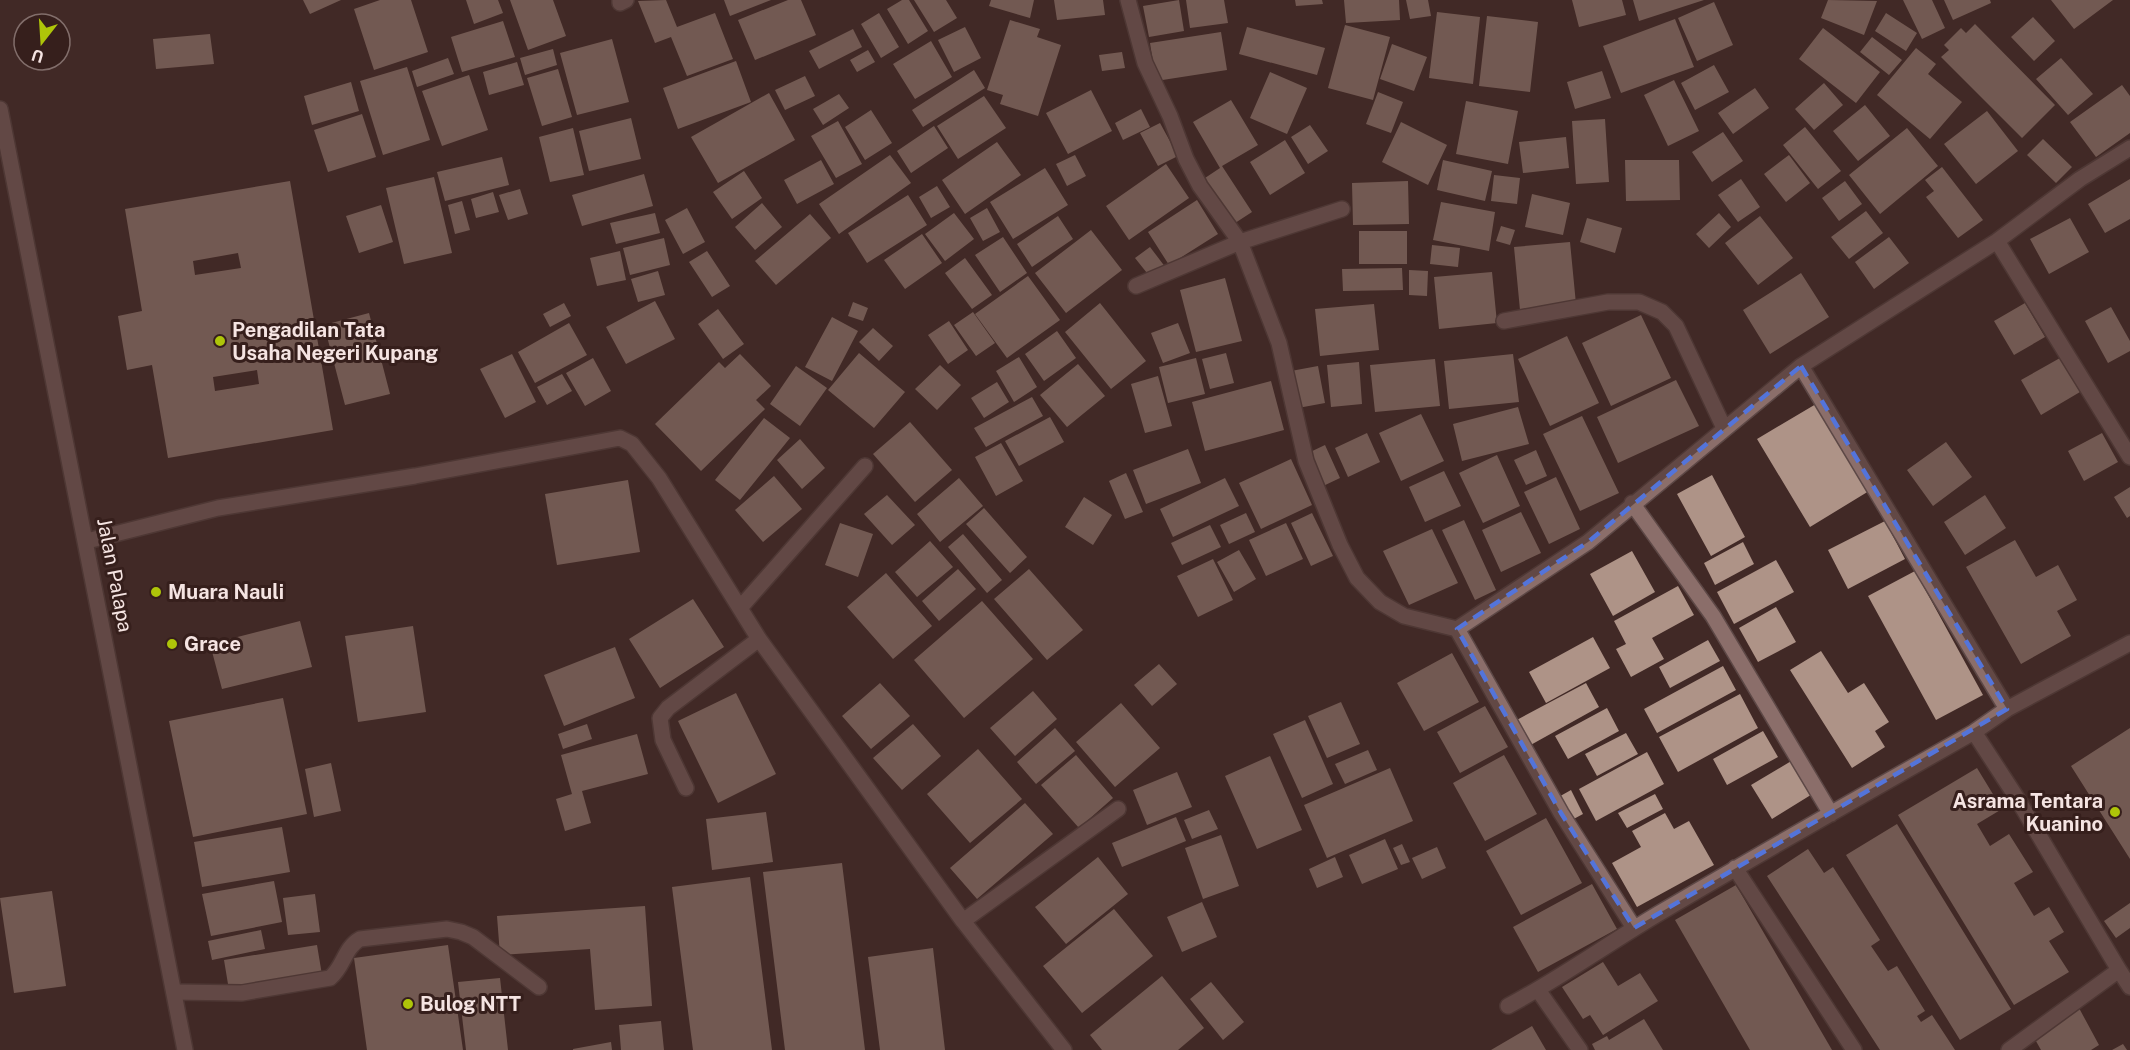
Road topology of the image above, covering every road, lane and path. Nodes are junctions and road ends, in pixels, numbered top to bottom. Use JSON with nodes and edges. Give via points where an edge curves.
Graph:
{"nodes":[{"id":1,"x":620,"y":0,"type":"edge"},
{"id":2,"x":626,"y":0,"type":"edge"},
{"id":3,"x":1128,"y":0,"type":"edge"},
{"id":4,"x":0,"y":109,"type":"edge"},
{"id":5,"x":2130,"y":148,"type":"edge"},
{"id":6,"x":1342,"y":209,"type":"dead end"},
{"id":7,"x":1997,"y":241,"type":"junction"},
{"id":8,"x":1239,"y":242,"type":"junction"},
{"id":9,"x":1136,"y":286,"type":"dead end"},
{"id":10,"x":1504,"y":321,"type":"dead end"},
{"id":11,"x":1801,"y":366,"type":"junction"},
{"id":12,"x":1724,"y":428,"type":"junction"},
{"id":13,"x":2130,"y":457,"type":"edge"},
{"id":14,"x":865,"y":466,"type":"dead end"},
{"id":15,"x":1632,"y":503,"type":"junction"},
{"id":16,"x":87,"y":541,"type":"junction"},
{"id":17,"x":740,"y":608,"type":"junction"},
{"id":18,"x":1457,"y":629,"type":"junction"},
{"id":19,"x":759,"y":639,"type":"junction"},
{"id":20,"x":2130,"y":643,"type":"edge"},
{"id":21,"x":2007,"y":710,"type":"junction"},
{"id":22,"x":1974,"y":732,"type":"junction"},
{"id":23,"x":686,"y":788,"type":"dead end"},
{"id":24,"x":1118,"y":809,"type":"dead end"},
{"id":25,"x":1831,"y":814,"type":"junction"},
{"id":26,"x":1736,"y":867,"type":"junction"},
{"id":27,"x":963,"y":921,"type":"junction"},
{"id":28,"x":1634,"y":928,"type":"junction"},
{"id":29,"x":2119,"y":970,"type":"junction"},
{"id":30,"x":539,"y":987,"type":"dead end"},
{"id":31,"x":2130,"y":987,"type":"edge"},
{"id":32,"x":1539,"y":990,"type":"junction"},
{"id":33,"x":174,"y":992,"type":"junction"},
{"id":34,"x":1508,"y":1006,"type":"dead end"},
{"id":35,"x":185,"y":1050,"type":"edge"},
{"id":36,"x":1064,"y":1050,"type":"edge"},
{"id":37,"x":1581,"y":1050,"type":"edge"},
{"id":38,"x":1854,"y":1050,"type":"edge"},
{"id":39,"x":2008,"y":1050,"type":"edge"}],
"edges":[{"from":1,"to":2,"type":"street"},
{"from":3,"to":8,"type":"street","via":[[1144,63],[1186,159]]},
{"from":4,"to":16,"type":"street","name":"Jalan Palapa"},
{"from":5,"to":7,"type":"street","via":[[2080,179]]},
{"from":6,"to":8,"type":"street"},
{"from":7,"to":11,"type":"street"},
{"from":7,"to":13,"type":"street"},
{"from":8,"to":9,"type":"street"},
{"from":8,"to":18,"type":"street","via":[[1280,343],[1306,461],[1357,578],[1380,602],[1404,616]]},
{"from":10,"to":12,"type":"street","via":[[1608,302],[1639,302],[1662,312],[1676,326]]},
{"from":11,"to":12,"type":"street"},
{"from":11,"to":21,"type":"street"},
{"from":12,"to":15,"type":"street"},
{"from":14,"to":17,"type":"street"},
{"from":15,"to":18,"type":"street","via":[[1588,542]]},
{"from":15,"to":25,"type":"street","via":[[1713,616]]},
{"from":16,"to":17,"type":"street","via":[[218,507],[415,476],[615,436],[632,444],[658,478]]},
{"from":16,"to":33,"type":"street","name":"Jalan Palapa"},
{"from":17,"to":19,"type":"street"},
{"from":18,"to":28,"type":"street","via":[[1561,813]]},
{"from":19,"to":23,"type":"street","via":[[660,718],[663,740]]},
{"from":19,"to":27,"type":"street"},
{"from":20,"to":21,"type":"street"},
{"from":21,"to":22,"type":"street"},
{"from":22,"to":25,"type":"street"},
{"from":22,"to":29,"type":"street"},
{"from":24,"to":27,"type":"street"},
{"from":25,"to":26,"type":"street"},
{"from":26,"to":28,"type":"street"},
{"from":26,"to":38,"type":"street"},
{"from":27,"to":36,"type":"street"},
{"from":28,"to":32,"type":"street"},
{"from":29,"to":31,"type":"street"},
{"from":29,"to":39,"type":"street"},
{"from":30,"to":33,"type":"street","via":[[473,937],[447,929],[360,939],[350,946],[330,978],[242,993]]},
{"from":32,"to":34,"type":"street"},
{"from":32,"to":37,"type":"street"},
{"from":33,"to":35,"type":"street","name":"Jalan Palapa"}]}
